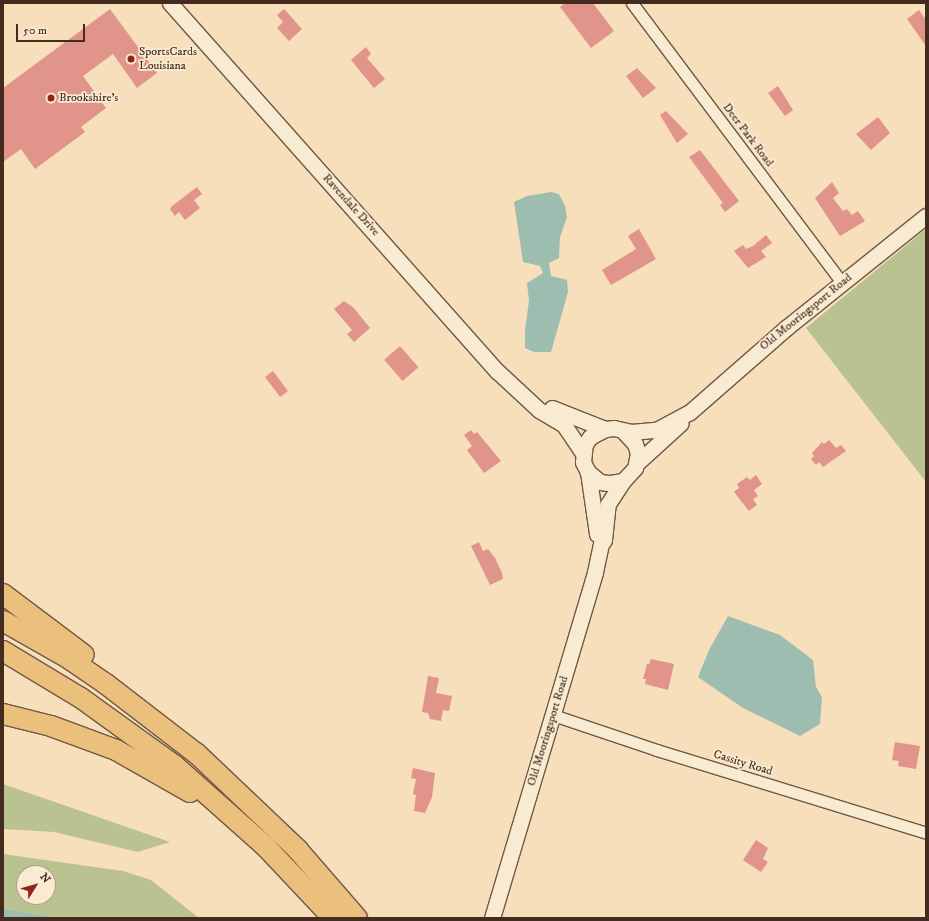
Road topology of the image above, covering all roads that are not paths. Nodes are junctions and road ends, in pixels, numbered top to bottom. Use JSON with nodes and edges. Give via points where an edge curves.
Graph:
{"nodes":[{"id":1,"x":170,"y":3,"type":"edge"},
{"id":2,"x":632,"y":3,"type":"edge"},
{"id":3,"x":926,"y":216,"type":"edge"},
{"id":4,"x":842,"y":283,"type":"junction"},
{"id":5,"x":535,"y":404,"type":"junction"},
{"id":6,"x":690,"y":412,"type":"junction"},
{"id":7,"x":605,"y":428,"type":"junction"},
{"id":8,"x":623,"y":431,"type":"junction"},
{"id":9,"x":583,"y":453,"type":"junction"},
{"id":10,"x":637,"y":463,"type":"junction"},
{"id":11,"x":588,"y":472,"type":"junction"},
{"id":12,"x":623,"y":481,"type":"junction"},
{"id":13,"x":601,"y":544,"type":"junction"},
{"id":14,"x":3,"y":594,"type":"edge"},
{"id":15,"x":3,"y":621,"type":"edge"},
{"id":16,"x":3,"y":651,"type":"edge"},
{"id":17,"x":3,"y":714,"type":"edge"},
{"id":18,"x":554,"y":715,"type":"junction"},
{"id":19,"x":197,"y":754,"type":"junction"},
{"id":20,"x":926,"y":833,"type":"edge"},
{"id":21,"x":300,"y":882,"type":"junction"},
{"id":22,"x":492,"y":917,"type":"edge"},
{"id":23,"x":333,"y":918,"type":"edge"},
{"id":24,"x":357,"y":918,"type":"edge"}],
"edges":[{"from":1,"to":5,"type":"main road","name":"Ravendale Drive","via":[[496,371]]},
{"from":2,"to":4,"type":"street","name":"Deer Park Road"},
{"from":3,"to":4,"type":"main road","name":"Old Mooringsport Road"},
{"from":4,"to":6,"type":"main road","name":"Old Mooringsport Road"},
{"from":5,"to":7,"type":"main road","name":"Ravendale Drive","via":[[542,403],[561,413]]},
{"from":5,"to":9,"type":"main road","name":"Ravendale Drive","via":[[539,410],[564,425]]},
{"from":6,"to":8,"type":"main road","name":"Old Mooringsport Road","via":[[656,430]]},
{"from":6,"to":10,"type":"main road","name":"Old Mooringsport Road","via":[[688,418]]},
{"from":7,"to":8,"type":"main road","name":"Old Mooringsport Road"},
{"from":7,"to":9,"type":"main road","via":[[590,437]]},
{"from":8,"to":10,"type":"main road","via":[[636,444]]},
{"from":9,"to":11,"type":"main road","name":"Old Mooringsport Road"},
{"from":10,"to":12,"type":"main road","name":"Old Mooringsport Road","via":[[632,473]]},
{"from":11,"to":12,"type":"main road","via":[[593,478],[608,484]]},
{"from":11,"to":13,"type":"main road","name":"Old Mooringsport Road","via":[[597,537]]},
{"from":12,"to":13,"type":"main road","name":"Old Mooringsport Road","via":[[608,504],[604,540]]},
{"from":13,"to":18,"type":"main road","name":"Old Mooringsport Road"},
{"from":14,"to":19,"type":"highway","via":[[100,668]]},
{"from":15,"to":19,"type":"highway","via":[[100,679]]},
{"from":16,"to":21,"type":"highway","via":[[81,698],[174,765],[233,815]]},
{"from":17,"to":21,"type":"highway","via":[[84,737],[138,761],[202,800]]},
{"from":18,"to":20,"type":"street","name":"Cassity Road","via":[[657,750]]},
{"from":18,"to":22,"type":"main road","name":"Old Mooringsport Road"},
{"from":19,"to":24,"type":"highway","via":[[298,850]]},
{"from":21,"to":23,"type":"highway"}]}
